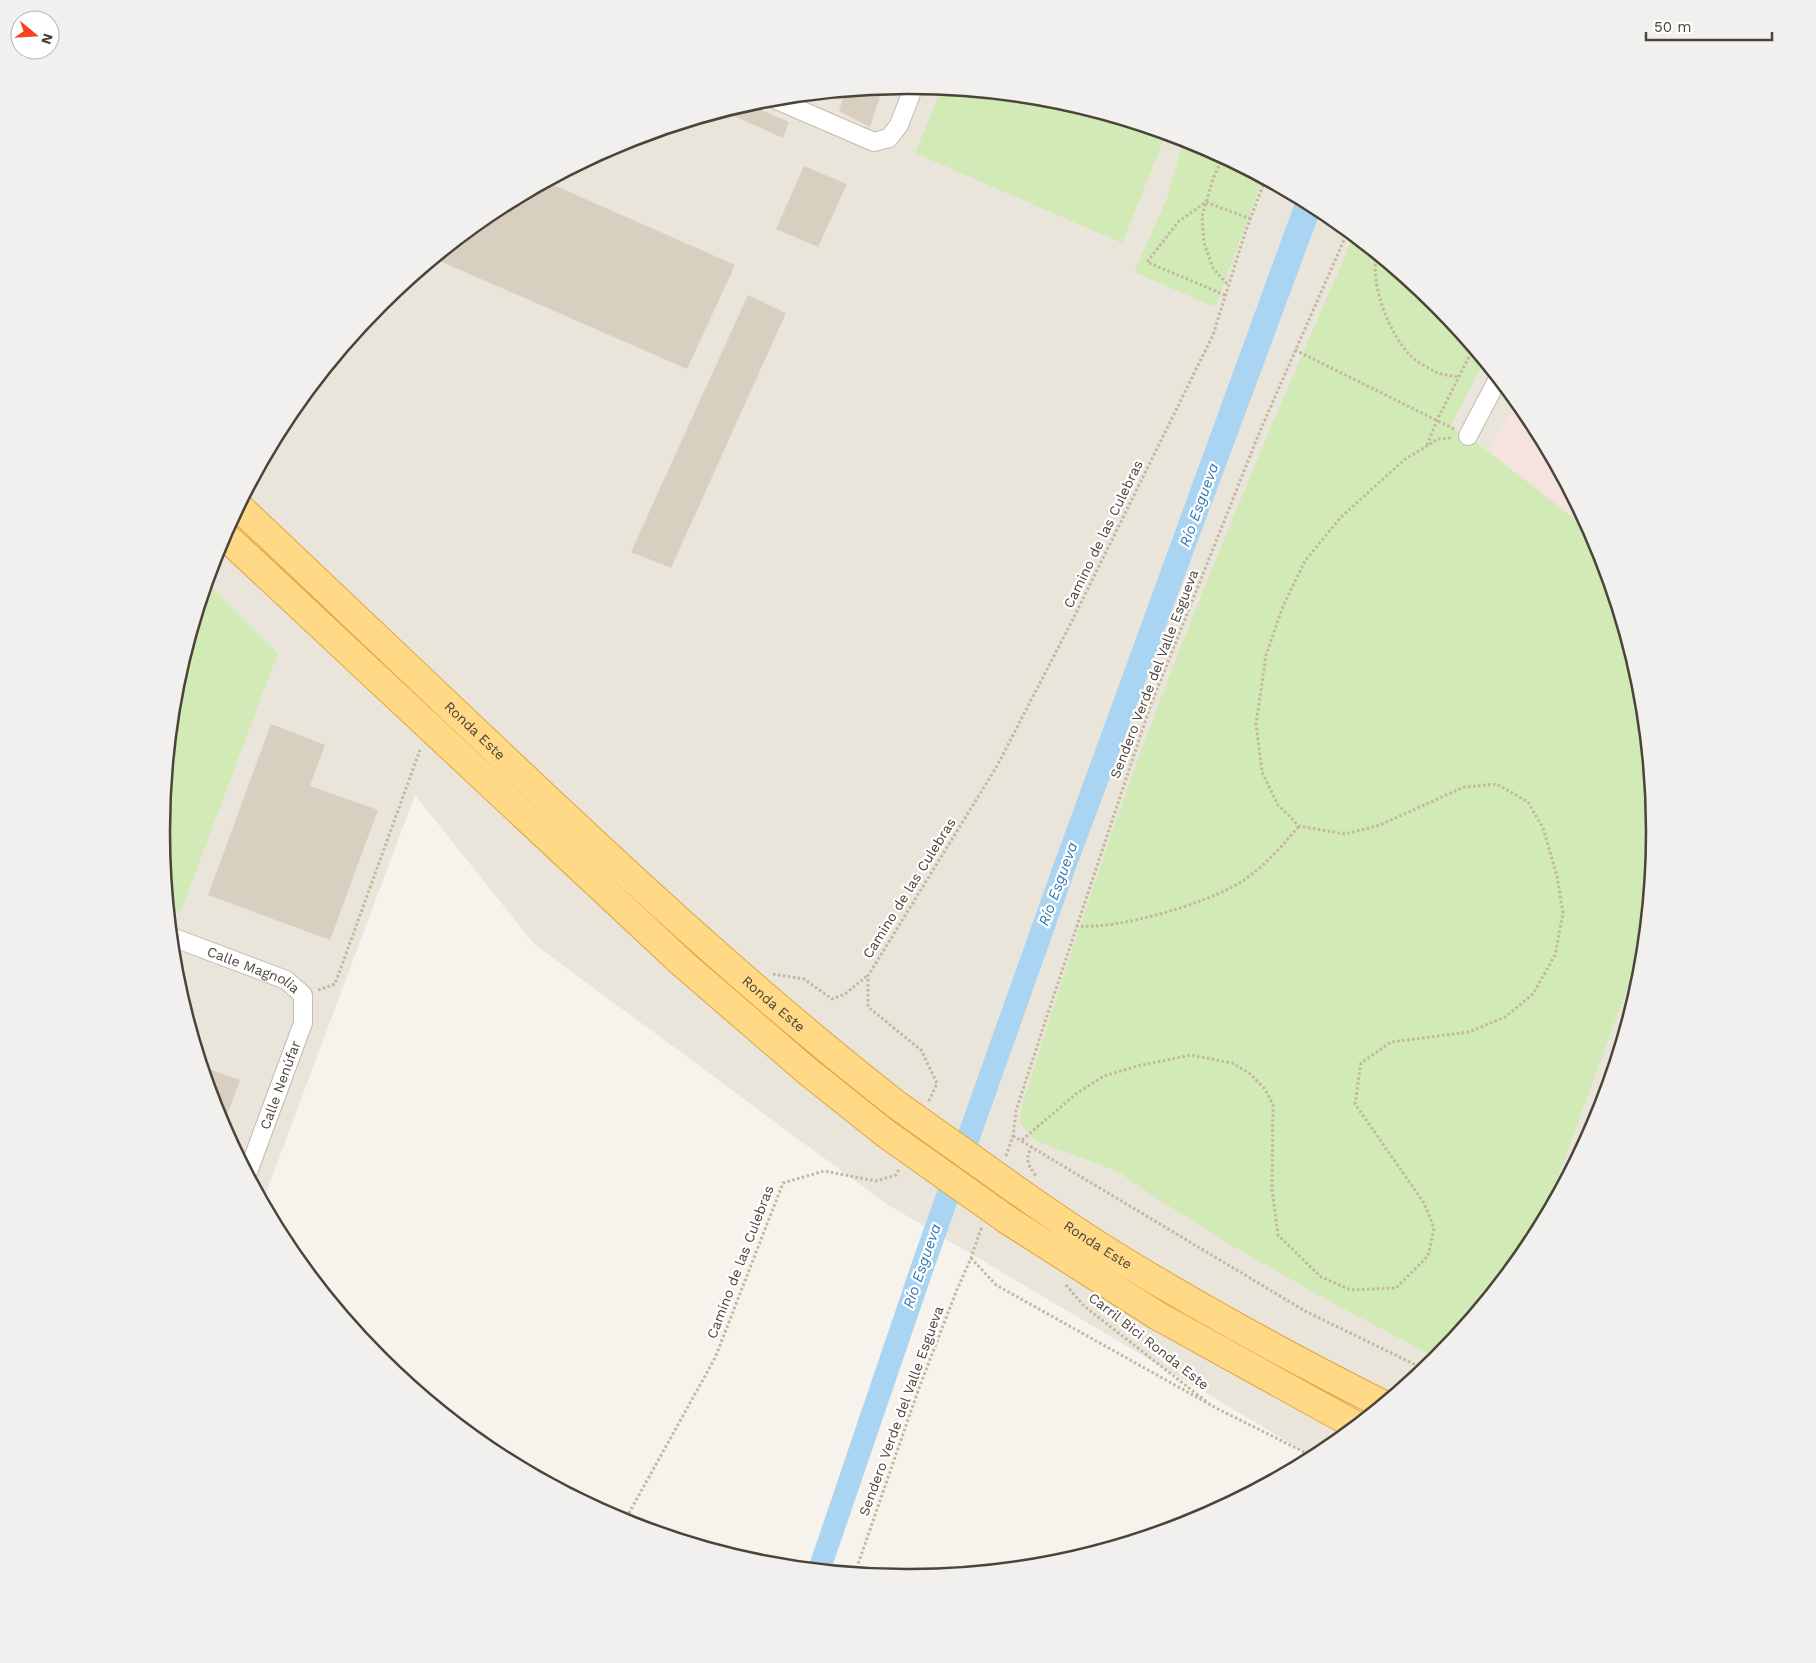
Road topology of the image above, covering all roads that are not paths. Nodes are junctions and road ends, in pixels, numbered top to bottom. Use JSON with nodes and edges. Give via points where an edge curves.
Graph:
{"nodes":[{"id":1,"x":911,"y":94,"type":"edge"},
{"id":2,"x":786,"y":104,"type":"edge"},
{"id":3,"x":1495,"y":385,"type":"edge"},
{"id":4,"x":1468,"y":436,"type":"road end"},
{"id":5,"x":243,"y":511,"type":"edge"},
{"id":6,"x":230,"y":540,"type":"edge"},
{"id":7,"x":179,"y":940,"type":"edge"},
{"id":8,"x":303,"y":995,"type":"joint"},
{"id":9,"x":250,"y":1166,"type":"edge"},
{"id":10,"x":1376,"y":1401,"type":"edge"},
{"id":11,"x":1350,"y":1422,"type":"edge"}],
"edges":[{"from":1,"to":2,"type":"street","via":[[899,125],[889,138],[874,142]]},
{"from":3,"to":4,"type":"street"},
{"from":5,"to":10,"type":"highway","name":"Ronda Este","bridge":true,"via":[[595,844],[828,1052],[897,1105],[1028,1185],[1119,1258],[1293,1358]]},
{"from":6,"to":11,"type":"highway","name":"Ronda Este","bridge":true,"via":[[682,963],[885,1133],[1009,1221],[1158,1316]]},
{"from":7,"to":8,"type":"street","name":"Calle Magnolia","via":[[286,980]]},
{"from":8,"to":9,"type":"street","name":"Calle Nenúfar","via":[[303,1023]]}]}
